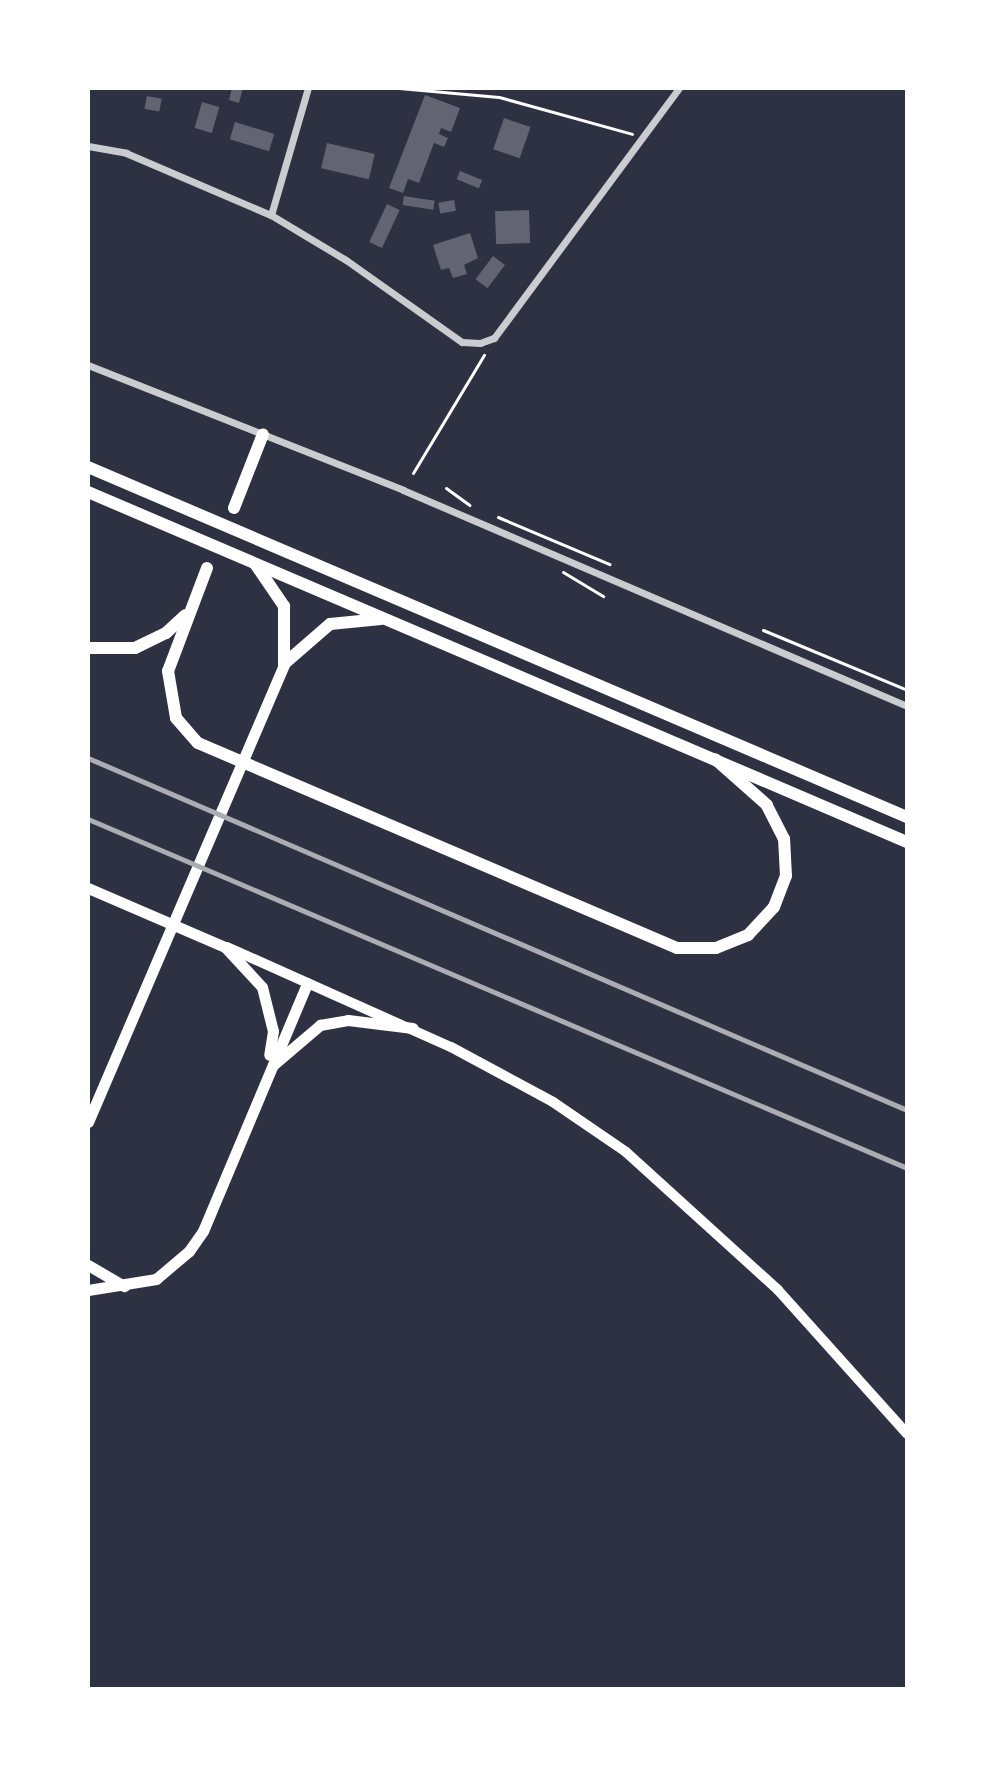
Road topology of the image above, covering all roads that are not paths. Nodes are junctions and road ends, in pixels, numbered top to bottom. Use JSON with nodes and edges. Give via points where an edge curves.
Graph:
{"nodes":[{"id":1,"x":308,"y":88,"type":"edge"},
{"id":2,"x":679,"y":88,"type":"edge"},
{"id":3,"x":88,"y":146,"type":"edge"},
{"id":4,"x":271,"y":215,"type":"junction"},
{"id":5,"x":88,"y":365,"type":"edge"},
{"id":6,"x":263,"y":434,"type":"junction"},
{"id":7,"x":88,"y":467,"type":"edge"},
{"id":8,"x":88,"y":492,"type":"edge"},
{"id":9,"x":234,"y":508,"type":"dead end"},
{"id":10,"x":254,"y":563,"type":"junction"},
{"id":11,"x":207,"y":568,"type":"dead end"},
{"id":12,"x":187,"y":612,"type":"junction"},
{"id":13,"x":386,"y":619,"type":"junction"},
{"id":14,"x":88,"y":648,"type":"edge"},
{"id":15,"x":284,"y":664,"type":"junction"},
{"id":16,"x":907,"y":706,"type":"edge"},
{"id":17,"x":715,"y":759,"type":"junction"},
{"id":18,"x":907,"y":817,"type":"edge"},
{"id":19,"x":907,"y":842,"type":"edge"},
{"id":20,"x":91,"y":891,"type":"edge"},
{"id":21,"x":225,"y":947,"type":"junction"},
{"id":22,"x":307,"y":983,"type":"junction"},
{"id":23,"x":413,"y":1028,"type":"junction"},
{"id":24,"x":265,"y":1075,"type":"junction"},
{"id":25,"x":88,"y":1122,"type":"edge"},
{"id":26,"x":88,"y":1265,"type":"edge"},
{"id":27,"x":124,"y":1287,"type":"junction"},
{"id":28,"x":88,"y":1290,"type":"edge"},
{"id":29,"x":907,"y":1434,"type":"edge"}],
"edges":[{"from":1,"to":4,"type":"street"},
{"from":2,"to":4,"type":"street","via":[[494,338],[462,342],[346,260]]},
{"from":3,"to":4,"type":"street","via":[[126,153]]},
{"from":5,"to":6,"type":"street"},
{"from":6,"to":9,"type":"highway"},
{"from":6,"to":16,"type":"street"},
{"from":7,"to":18,"type":"highway"},
{"from":8,"to":10,"type":"highway"},
{"from":10,"to":13,"type":"highway"},
{"from":10,"to":15,"type":"highway","via":[[284,606]]},
{"from":11,"to":12,"type":"highway"},
{"from":12,"to":14,"type":"highway","via":[[166,633],[135,648]]},
{"from":12,"to":17,"type":"highway","via":[[168,671],[168,690],[176,718],[198,743],[677,948],[716,948],[748,935],[774,907],[786,876],[784,839],[767,805]]},
{"from":13,"to":15,"type":"highway","via":[[330,624]]},
{"from":13,"to":17,"type":"highway"},
{"from":15,"to":25,"type":"main road"},
{"from":17,"to":19,"type":"highway"},
{"from":20,"to":21,"type":"main road"},
{"from":21,"to":22,"type":"main road"},
{"from":21,"to":24,"type":"main road","via":[[262,987],[271,1014]]},
{"from":22,"to":23,"type":"main road"},
{"from":22,"to":24,"type":"main road"},
{"from":23,"to":24,"type":"main road","via":[[348,1020],[320,1025],[295,1041]]},
{"from":23,"to":29,"type":"main road","via":[[553,1102],[626,1152],[778,1290]]},
{"from":24,"to":27,"type":"main road","via":[[203,1231],[166,1273]]},
{"from":26,"to":27,"type":"main road"},
{"from":27,"to":28,"type":"main road"}]}
